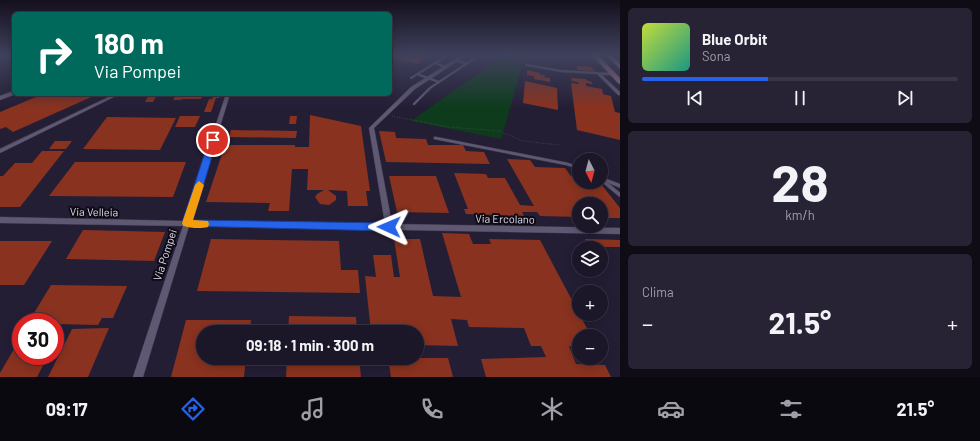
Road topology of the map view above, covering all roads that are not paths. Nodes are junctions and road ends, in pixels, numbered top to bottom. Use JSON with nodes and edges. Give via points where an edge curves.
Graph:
{"nodes":[{"id":1,"x":436,"y":73,"type":"edge"},
{"id":2,"x":453,"y":73,"type":"edge"},
{"id":3,"x":590,"y":73,"type":"edge"},
{"id":4,"x":598,"y":73,"type":"junction"},
{"id":5,"x":417,"y":74,"type":"joint"},
{"id":6,"x":611,"y":74,"type":"joint"},
{"id":7,"x":411,"y":78,"type":"dead end"},
{"id":8,"x":428,"y":78,"type":"junction"},
{"id":9,"x":439,"y":82,"type":"junction"},
{"id":10,"x":620,"y":82,"type":"edge"},
{"id":11,"x":12,"y":94,"type":"edge"},
{"id":12,"x":620,"y":94,"type":"edge"},
{"id":13,"x":114,"y":96,"type":"edge"},
{"id":14,"x":227,"y":96,"type":"edge"},
{"id":15,"x":0,"y":98,"type":"edge"},
{"id":16,"x":414,"y":104,"type":"dead end"},
{"id":17,"x":435,"y":138,"type":"dead end"},
{"id":18,"x":0,"y":151,"type":"edge"},
{"id":19,"x":572,"y":166,"type":"edge"},
{"id":20,"x":608,"y":181,"type":"edge"},
{"id":21,"x":608,"y":184,"type":"edge"},
{"id":22,"x":620,"y":186,"type":"edge"},
{"id":23,"x":620,"y":195,"type":"edge"},
{"id":24,"x":0,"y":220,"type":"edge"},
{"id":25,"x":187,"y":223,"type":"junction"},
{"id":26,"x":389,"y":227,"type":"junction"},
{"id":27,"x":620,"y":231,"type":"edge"},
{"id":28,"x":138,"y":377,"type":"edge"}],
"edges":[{"from":1,"to":8,"type":"street"},
{"from":2,"to":9,"type":"lane"},
{"from":3,"to":4,"type":"street"},
{"from":4,"to":6,"type":"street"},
{"from":4,"to":12,"type":"street"},
{"from":5,"to":7,"type":"lane"},
{"from":5,"to":8,"type":"lane"},
{"from":6,"to":10,"type":"main road"},
{"from":8,"to":9,"type":"lane"},
{"from":8,"to":26,"type":"street","via":[[413,88],[371,128]]},
{"from":9,"to":16,"type":"lane"},
{"from":11,"to":15,"type":"main road"},
{"from":13,"to":18,"type":"street"},
{"from":14,"to":25,"type":"street","name":"Via Pompei"},
{"from":17,"to":19,"type":"lane"},
{"from":20,"to":22,"type":"lane"},
{"from":21,"to":23,"type":"lane"},
{"from":24,"to":25,"type":"street","name":"Via Velleia"},
{"from":25,"to":26,"type":"street","name":"Via Ercolano"},
{"from":25,"to":28,"type":"street","name":"Via Pompei"},
{"from":26,"to":27,"type":"street","name":"Via Ercolano"}]}
